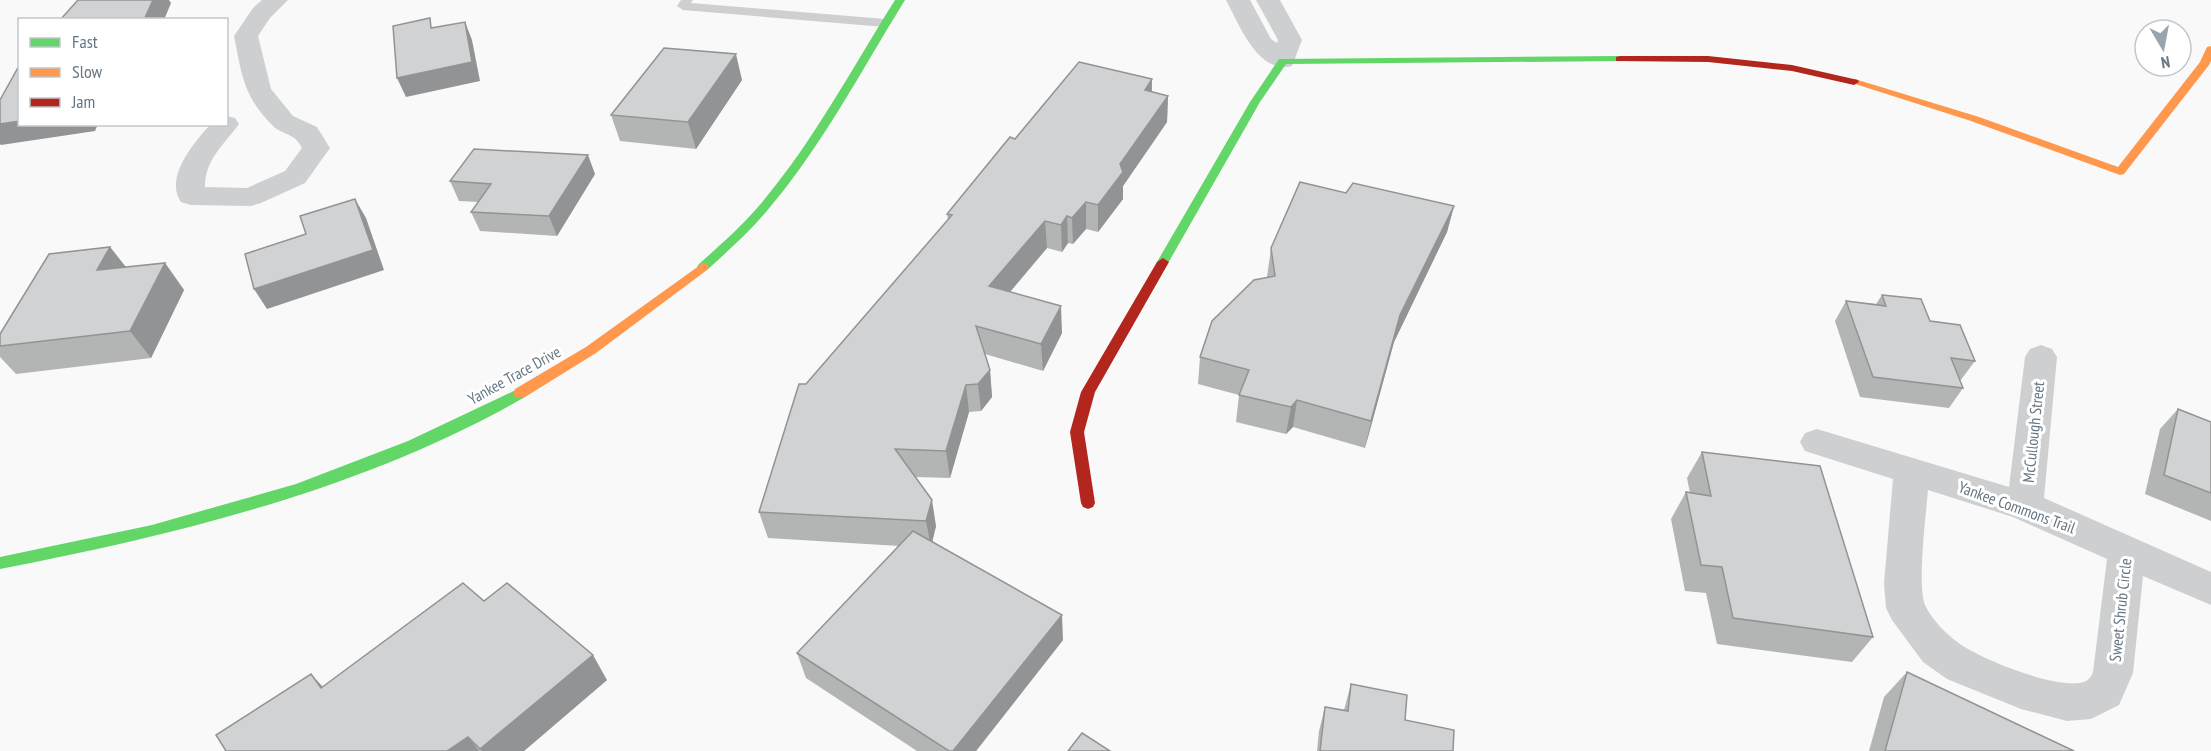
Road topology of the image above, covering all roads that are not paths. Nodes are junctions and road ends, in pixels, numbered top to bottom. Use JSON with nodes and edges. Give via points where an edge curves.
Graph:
{"nodes":[{"id":1,"x":276,"y":0,"type":"edge"},
{"id":2,"x":687,"y":0,"type":"edge"},
{"id":3,"x":788,"y":0,"type":"edge"},
{"id":4,"x":900,"y":0,"type":"edge"},
{"id":5,"x":1238,"y":0,"type":"edge"},
{"id":6,"x":1268,"y":0,"type":"edge"},
{"id":7,"x":780,"y":14,"type":"junction"},
{"id":8,"x":885,"y":23,"type":"junction"},
{"id":9,"x":2211,"y":49,"type":"edge"},
{"id":10,"x":1283,"y":61,"type":"junction"},
{"id":11,"x":2208,"y":63,"type":"edge"},
{"id":12,"x":258,"y":90,"type":"junction"},
{"id":13,"x":228,"y":122,"type":"edge"},
{"id":14,"x":224,"y":126,"type":"edge"},
{"id":15,"x":2041,"y":357,"type":"dead end"},
{"id":16,"x":1817,"y":442,"type":"dead end"},
{"id":17,"x":1911,"y":470,"type":"junction"},
{"id":18,"x":1088,"y":504,"type":"dead end"},
{"id":19,"x":2025,"y":506,"type":"junction"},
{"id":20,"x":2127,"y":550,"type":"junction"},
{"id":21,"x":0,"y":562,"type":"edge"},
{"id":22,"x":2211,"y":589,"type":"edge"}],
"edges":[{"from":1,"to":12,"type":"street","via":[[261,13],[246,36]]},
{"from":2,"to":7,"type":"lane","via":[[682,6]]},
{"from":3,"to":7,"type":"lane"},
{"from":4,"to":8,"type":"street","name":"Yankee Trace Drive"},
{"from":5,"to":10,"type":"street","via":[[1261,43]]},
{"from":6,"to":10,"type":"street","via":[[1290,40]]},
{"from":7,"to":8,"type":"lane"},
{"from":8,"to":21,"type":"street","name":"Yankee Trace Drive","via":[[798,164],[752,223],[625,328],[539,384],[383,458],[285,494],[181,526],[76,550]]},
{"from":9,"to":11,"type":"street"},
{"from":10,"to":11,"type":"street","via":[[1708,59],[1792,68],[1873,87],[1975,119],[2120,172]]},
{"from":10,"to":18,"type":"street","via":[[1255,102],[1088,392],[1077,432]]},
{"from":12,"to":13,"type":"street"},
{"from":12,"to":14,"type":"street","via":[[284,122],[308,133],[316,148],[295,177],[251,197],[191,196],[191,173]]},
{"from":15,"to":19,"type":"street","name":"McCullough Street"},
{"from":16,"to":17,"type":"street","name":"Yankee Commons Trail"},
{"from":17,"to":19,"type":"street","name":"Yankee Commons Trail"},
{"from":17,"to":20,"type":"street","name":"Sweet Shrub Circle","via":[[1903,583],[1906,608],[1936,650],[1961,666],[2036,696],[2067,702],[2091,700],[2104,692],[2113,673]]},
{"from":19,"to":20,"type":"street","name":"Yankee Commons Trail"},
{"from":20,"to":22,"type":"street","name":"Yankee Commons Trail"}]}
